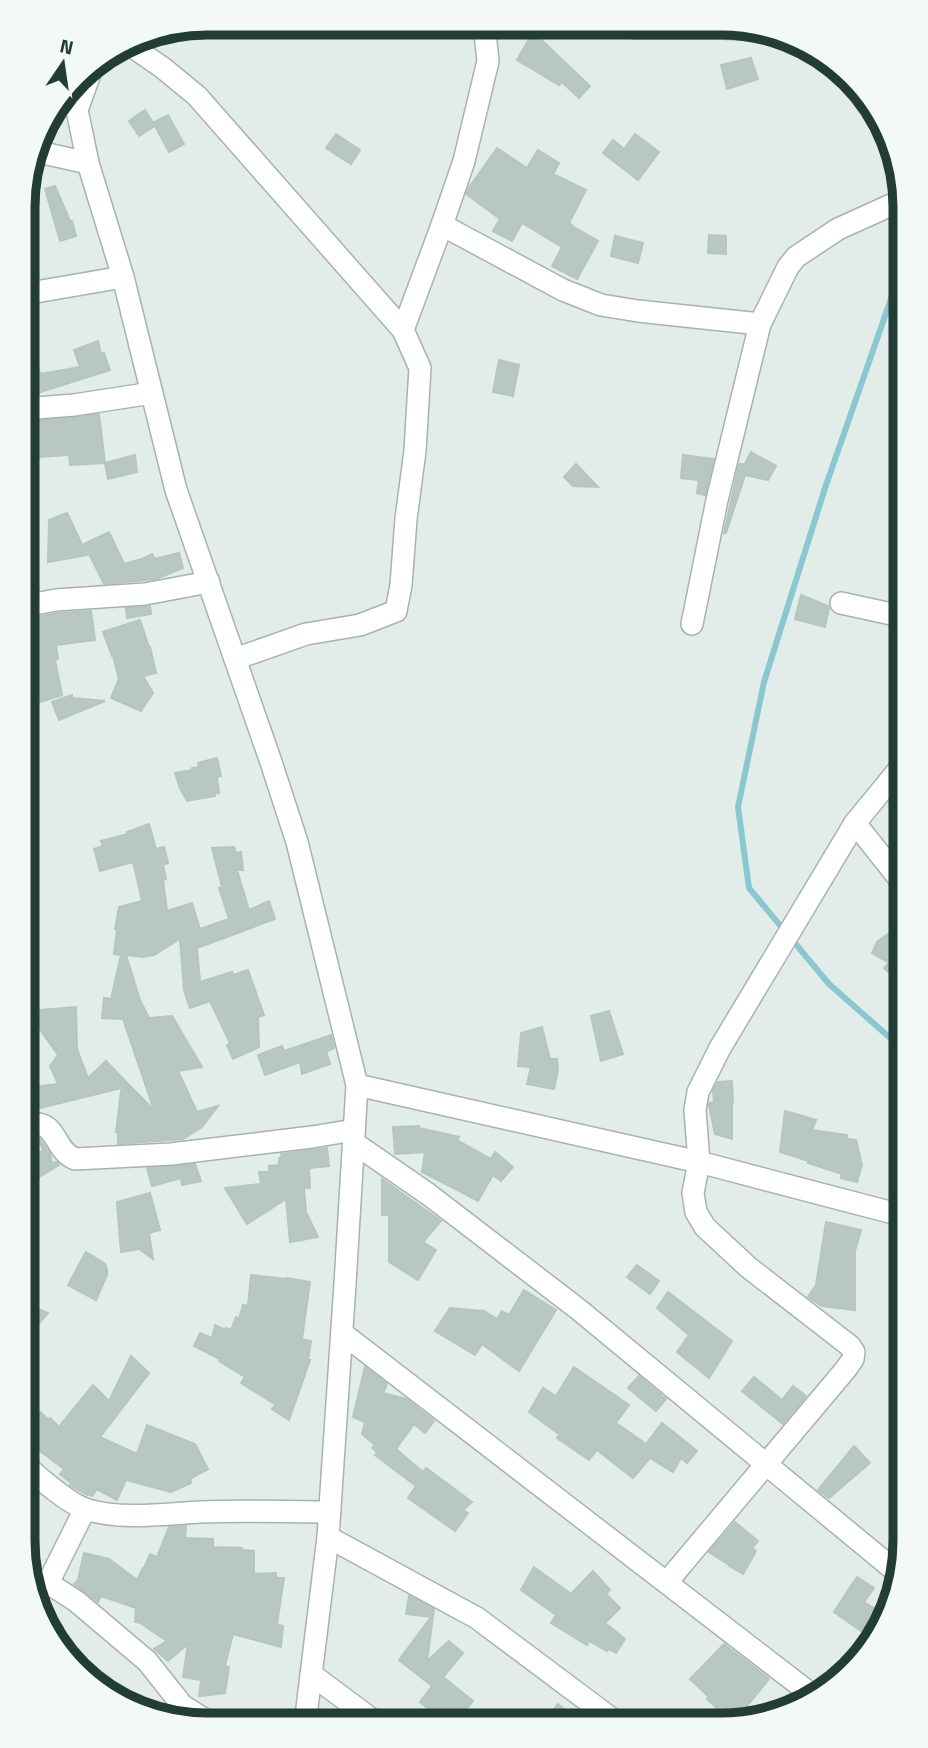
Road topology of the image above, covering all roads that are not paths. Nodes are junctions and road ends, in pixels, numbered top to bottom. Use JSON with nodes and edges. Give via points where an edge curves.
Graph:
{"nodes":[{"id":1,"x":485,"y":35,"type":"edge"},
{"id":2,"x":137,"y":50,"type":"edge"},
{"id":3,"x":81,"y":98,"type":"edge"},
{"id":4,"x":73,"y":99,"type":"edge"},
{"id":5,"x":77,"y":110,"type":"junction"},
{"id":6,"x":44,"y":153,"type":"edge"},
{"id":7,"x":88,"y":163,"type":"junction"},
{"id":8,"x":893,"y":204,"type":"edge"},
{"id":9,"x":442,"y":225,"type":"junction"},
{"id":10,"x":122,"y":277,"type":"junction"},
{"id":11,"x":35,"y":291,"type":"edge"},
{"id":12,"x":760,"y":324,"type":"junction"},
{"id":13,"x":403,"y":330,"type":"junction"},
{"id":14,"x":152,"y":393,"type":"junction"},
{"id":15,"x":35,"y":408,"type":"edge"},
{"id":16,"x":209,"y":582,"type":"junction"},
{"id":17,"x":841,"y":603,"type":"dead end"},
{"id":18,"x":35,"y":604,"type":"edge"},
{"id":19,"x":893,"y":614,"type":"edge"},
{"id":20,"x":692,"y":624,"type":"dead end"},
{"id":21,"x":235,"y":659,"type":"junction"},
{"id":22,"x":893,"y":777,"type":"edge"},
{"id":23,"x":855,"y":823,"type":"junction"},
{"id":24,"x":893,"y":871,"type":"edge"},
{"id":25,"x":357,"y":1085,"type":"junction"},
{"id":26,"x":35,"y":1124,"type":"edge"},
{"id":27,"x":354,"y":1137,"type":"junction"},
{"id":28,"x":699,"y":1162,"type":"junction"},
{"id":29,"x":893,"y":1213,"type":"edge"},
{"id":30,"x":342,"y":1333,"type":"junction"},
{"id":31,"x":765,"y":1464,"type":"junction"},
{"id":32,"x":35,"y":1472,"type":"edge"},
{"id":33,"x":85,"y":1509,"type":"junction"},
{"id":34,"x":330,"y":1512,"type":"junction"},
{"id":35,"x":328,"y":1537,"type":"junction"},
{"id":36,"x":891,"y":1567,"type":"edge"},
{"id":37,"x":39,"y":1579,"type":"edge"},
{"id":38,"x":40,"y":1581,"type":"edge"},
{"id":39,"x":667,"y":1583,"type":"junction"},
{"id":40,"x":311,"y":1674,"type":"junction"},
{"id":41,"x":807,"y":1690,"type":"edge"},
{"id":42,"x":194,"y":1712,"type":"edge"},
{"id":43,"x":306,"y":1713,"type":"edge"},
{"id":44,"x":364,"y":1713,"type":"edge"},
{"id":45,"x":604,"y":1713,"type":"edge"}],
"edges":[{"from":1,"to":9,"type":"street","via":[[488,61],[464,161]]},
{"from":2,"to":13,"type":"street","via":[[197,96]]},
{"from":3,"to":5,"type":"street"},
{"from":4,"to":5,"type":"street"},
{"from":5,"to":7,"type":"street"},
{"from":6,"to":7,"type":"street"},
{"from":7,"to":10,"type":"street"},
{"from":8,"to":12,"type":"street","via":[[838,229],[796,257]]},
{"from":9,"to":12,"type":"street","via":[[563,290],[601,305]]},
{"from":9,"to":13,"type":"street"},
{"from":10,"to":11,"type":"street"},
{"from":10,"to":14,"type":"street"},
{"from":12,"to":20,"type":"street"},
{"from":13,"to":21,"type":"street","via":[[419,368],[415,451],[396,611],[360,625],[306,634]]},
{"from":14,"to":15,"type":"street"},
{"from":14,"to":16,"type":"street","via":[[176,490]]},
{"from":16,"to":18,"type":"street","via":[[145,594]]},
{"from":16,"to":21,"type":"street"},
{"from":17,"to":19,"type":"street"},
{"from":21,"to":25,"type":"street","via":[[297,842]]},
{"from":22,"to":23,"type":"street"},
{"from":23,"to":24,"type":"street"},
{"from":23,"to":28,"type":"street","via":[[704,1076],[695,1110]]},
{"from":25,"to":27,"type":"street"},
{"from":25,"to":28,"type":"street"},
{"from":26,"to":27,"type":"street","via":[[48,1127],[66,1155],[75,1159]]},
{"from":27,"to":30,"type":"street"},
{"from":27,"to":31,"type":"street","via":[[578,1309]]},
{"from":28,"to":29,"type":"street"},
{"from":28,"to":31,"type":"street","via":[[693,1193],[705,1227],[854,1352],[846,1369]]},
{"from":30,"to":34,"type":"street"},
{"from":30,"to":39,"type":"street"},
{"from":31,"to":36,"type":"street"},
{"from":31,"to":39,"type":"street"},
{"from":32,"to":33,"type":"street"},
{"from":33,"to":34,"type":"street","via":[[150,1516]]},
{"from":33,"to":37,"type":"street"},
{"from":34,"to":35,"type":"street"},
{"from":35,"to":40,"type":"street"},
{"from":35,"to":45,"type":"street","via":[[477,1618]]},
{"from":38,"to":42,"type":"street","via":[[76,1601],[147,1661],[181,1705]]},
{"from":39,"to":41,"type":"street"},
{"from":40,"to":43,"type":"street"},
{"from":40,"to":44,"type":"street"}]}
